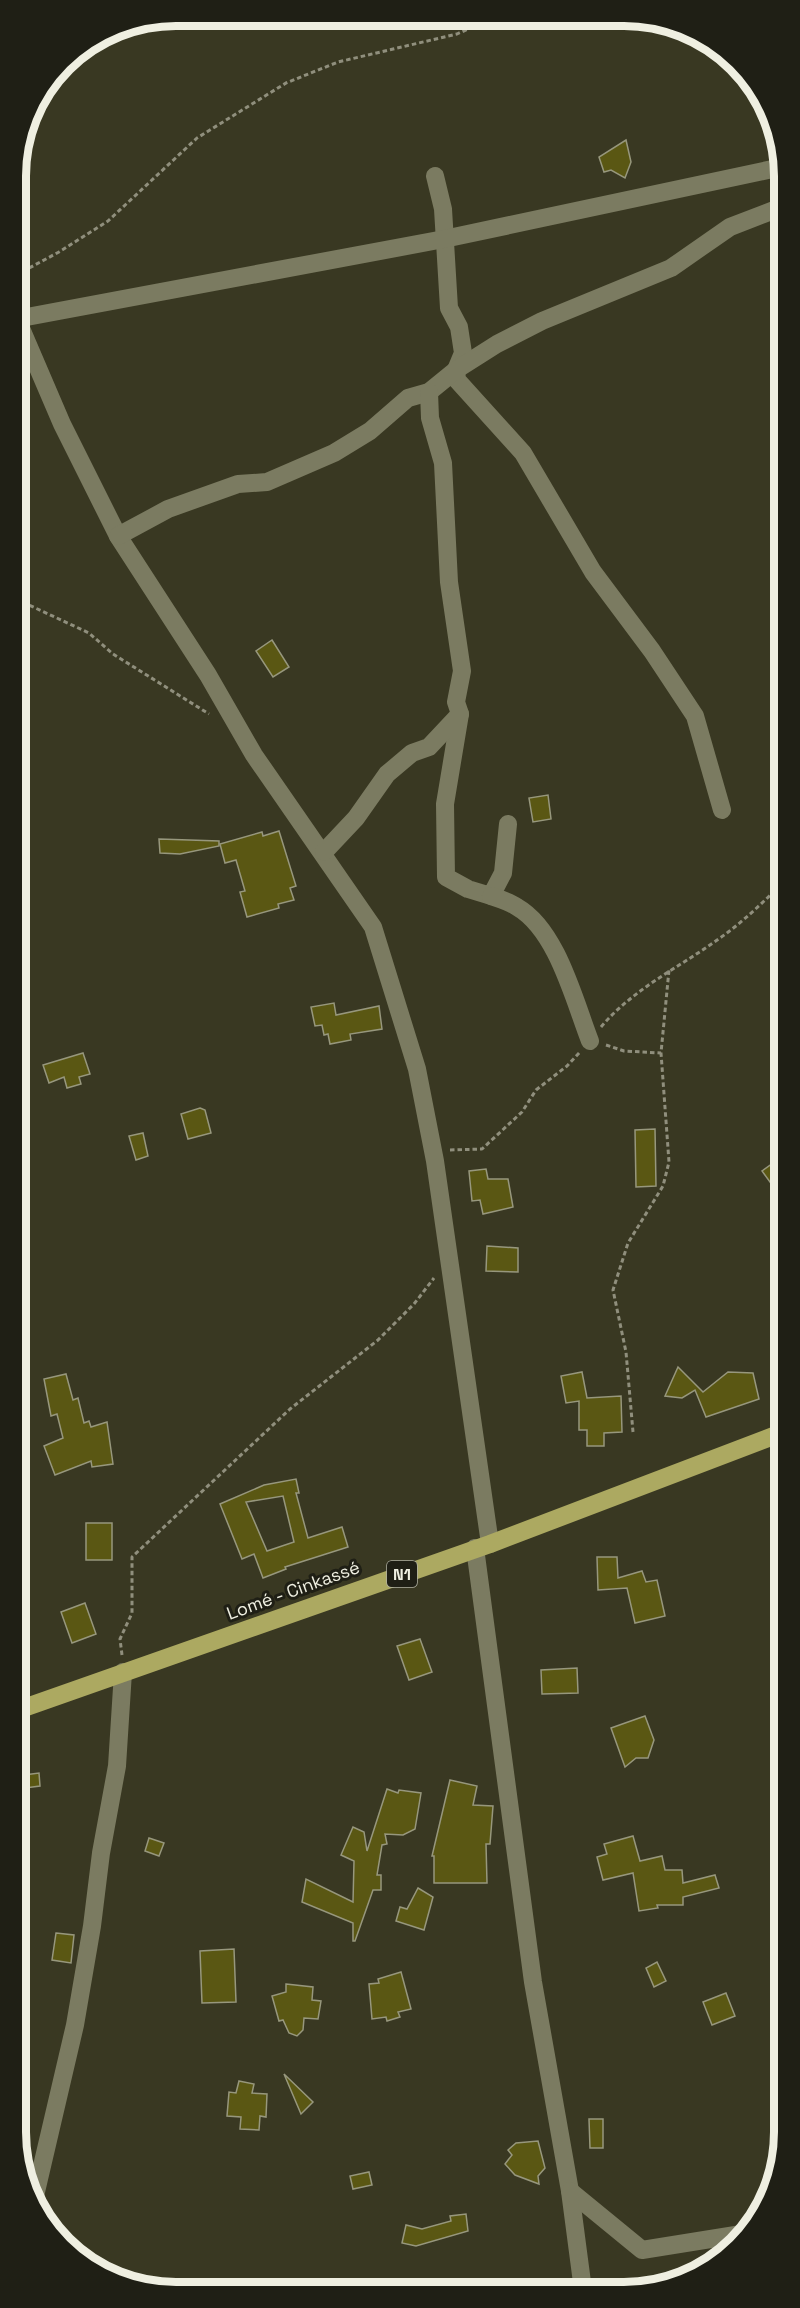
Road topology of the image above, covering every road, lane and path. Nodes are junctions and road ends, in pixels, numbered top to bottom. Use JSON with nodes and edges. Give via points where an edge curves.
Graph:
{"nodes":[{"id":1,"x":475,"y":26,"type":"edge"},
{"id":2,"x":774,"y":169,"type":"edge"},
{"id":3,"x":435,"y":176,"type":"dead end"},
{"id":4,"x":774,"y":210,"type":"edge"},
{"id":5,"x":444,"y":239,"type":"junction"},
{"id":6,"x":26,"y":270,"type":"edge"},
{"id":7,"x":26,"y":317,"type":"edge"},
{"id":8,"x":26,"y":342,"type":"edge"},
{"id":9,"x":456,"y":370,"type":"junction"},
{"id":10,"x":429,"y":392,"type":"junction"},
{"id":11,"x":118,"y":536,"type":"junction"},
{"id":12,"x":26,"y":604,"type":"edge"},
{"id":13,"x":460,"y":714,"type":"junction"},
{"id":14,"x":213,"y":718,"type":"dead end"},
{"id":15,"x":722,"y":810,"type":"dead end"},
{"id":16,"x":508,"y":824,"type":"dead end"},
{"id":17,"x":324,"y":852,"type":"junction"},
{"id":18,"x":774,"y":891,"type":"edge"},
{"id":19,"x":491,"y":896,"type":"junction"},
{"id":20,"x":669,"y":970,"type":"junction"},
{"id":21,"x":590,"y":1041,"type":"junction"},
{"id":22,"x":661,"y":1053,"type":"junction"},
{"id":23,"x":435,"y":1161,"type":"junction"},
{"id":24,"x":450,"y":1258,"type":"junction"},
{"id":25,"x":633,"y":1432,"type":"dead end"},
{"id":26,"x":774,"y":1436,"type":"edge"},
{"id":27,"x":483,"y":1546,"type":"junction"},
{"id":28,"x":123,"y":1672,"type":"junction"},
{"id":29,"x":26,"y":1707,"type":"edge"},
{"id":30,"x":37,"y":2189,"type":"edge"},
{"id":31,"x":570,"y":2191,"type":"junction"},
{"id":32,"x":734,"y":2235,"type":"edge"},
{"id":33,"x":582,"y":2283,"type":"edge"}],
"edges":[{"from":1,"to":6,"type":"path","via":[[457,34],[338,62],[286,83],[197,138],[108,221]]},
{"from":2,"to":5,"type":"street"},
{"from":3,"to":5,"type":"street","via":[[443,209]]},
{"from":4,"to":9,"type":"street","via":[[730,226],[671,268],[542,321]]},
{"from":5,"to":7,"type":"street"},
{"from":5,"to":9,"type":"street","via":[[449,308],[459,327],[463,352]]},
{"from":8,"to":11,"type":"street"},
{"from":9,"to":10,"type":"street"},
{"from":9,"to":15,"type":"street","via":[[457,380],[523,453],[593,572],[695,716]]},
{"from":10,"to":11,"type":"street","via":[[408,398],[370,431],[334,453],[267,482],[238,484],[168,509]]},
{"from":10,"to":13,"type":"street","via":[[430,418],[443,463],[449,582],[462,671],[456,702]]},
{"from":11,"to":17,"type":"street","via":[[208,675],[254,755]]},
{"from":12,"to":14,"type":"path","via":[[89,633],[113,654]]},
{"from":13,"to":17,"type":"street","via":[[429,747],[412,753],[387,774],[356,818]]},
{"from":13,"to":19,"type":"street","via":[[445,804],[446,877],[468,890]]},
{"from":16,"to":19,"type":"street","via":[[503,873]]},
{"from":17,"to":23,"type":"street","via":[[373,927],[417,1069]]},
{"from":18,"to":20,"type":"path","via":[[720,938]]},
{"from":19,"to":21,"type":"street","via":[[518,907],[536,923],[563,965]]},
{"from":20,"to":21,"type":"path","via":[[611,1015]]},
{"from":20,"to":22,"type":"path"},
{"from":21,"to":22,"type":"path","via":[[624,1051]]},
{"from":21,"to":23,"type":"path","via":[[567,1066],[536,1090],[522,1112],[482,1149],[449,1150]]},
{"from":22,"to":25,"type":"path","via":[[669,1162],[663,1186],[628,1243],[613,1290],[626,1352]]},
{"from":23,"to":24,"type":"street"},
{"from":24,"to":27,"type":"street"},
{"from":24,"to":28,"type":"path","via":[[414,1304],[378,1340],[290,1409],[132,1557],[132,1613],[120,1639]]},
{"from":26,"to":27,"type":"highway","name":"Lomé - Cinkassé","number":"N1"},
{"from":27,"to":28,"type":"highway","name":"Lomé - Cinkassé","number":"N1"},
{"from":27,"to":31,"type":"street","via":[[533,1982]]},
{"from":28,"to":29,"type":"highway","name":"Lomé - Cinkassé","number":"N1"},
{"from":28,"to":30,"type":"street","via":[[117,1766],[92,1926],[75,2025]]},
{"from":31,"to":32,"type":"street","via":[[642,2250]]},
{"from":31,"to":33,"type":"street"}]}
